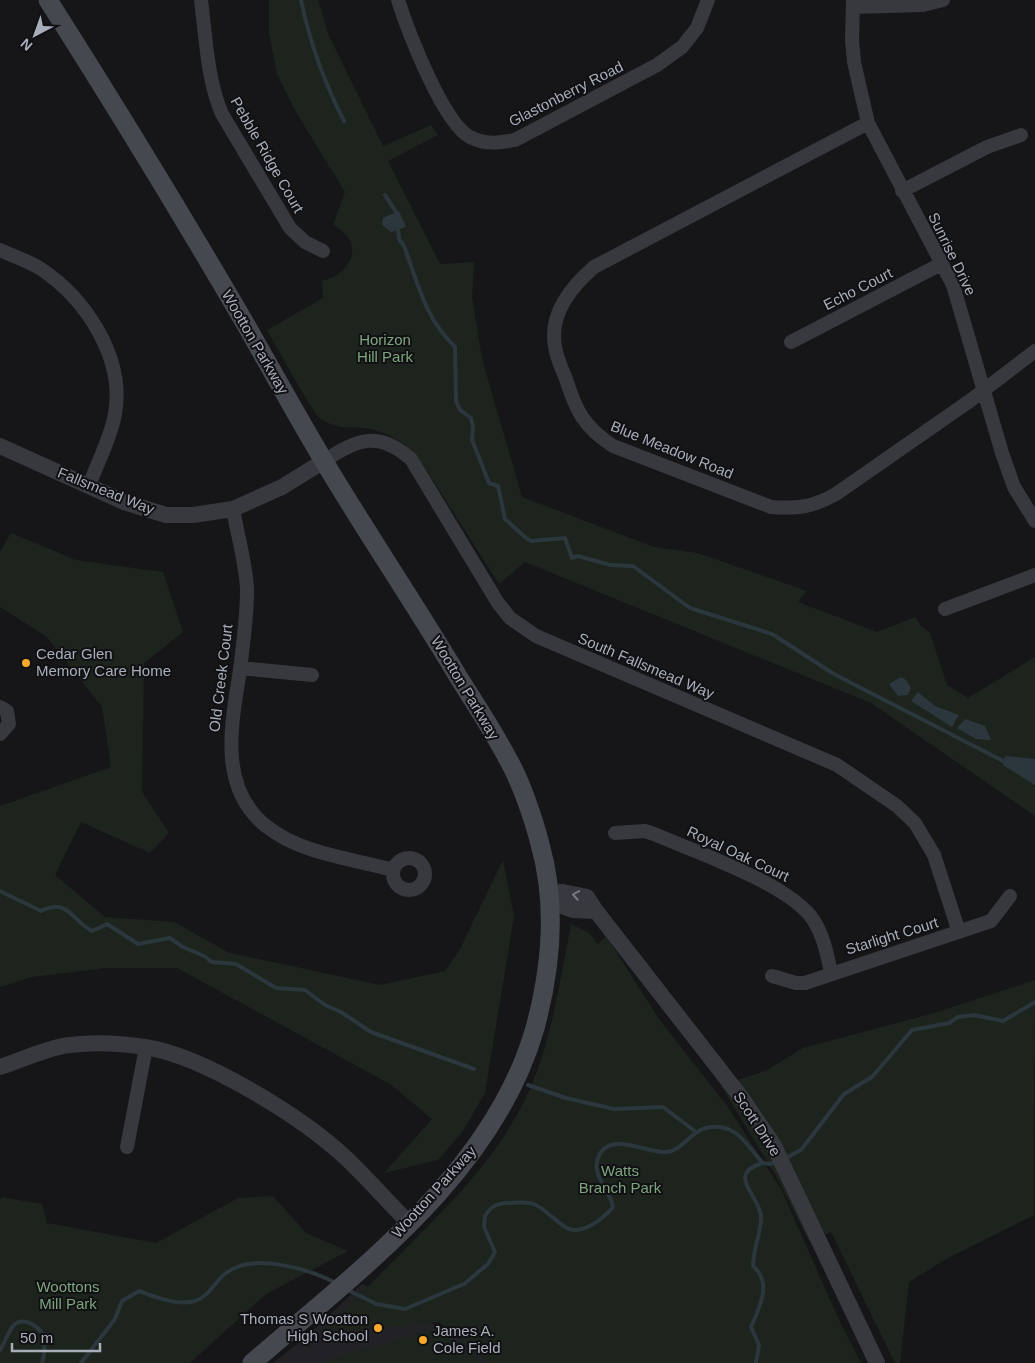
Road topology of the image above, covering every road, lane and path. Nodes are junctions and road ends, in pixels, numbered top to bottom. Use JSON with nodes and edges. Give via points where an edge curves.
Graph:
{"nodes":[{"id":1,"x":48,"y":0,"type":"edge"},
{"id":2,"x":201,"y":0,"type":"edge"},
{"id":3,"x":398,"y":0,"type":"edge"},
{"id":4,"x":708,"y":0,"type":"edge"},
{"id":5,"x":944,"y":0,"type":"edge"},
{"id":6,"x":853,"y":3,"type":"edge"},
{"id":7,"x":868,"y":124,"type":"junction"},
{"id":8,"x":1021,"y":135,"type":"dead end"},
{"id":9,"x":902,"y":191,"type":"junction"},
{"id":10,"x":0,"y":250,"type":"edge"},
{"id":11,"x":323,"y":251,"type":"dead end"},
{"id":12,"x":941,"y":264,"type":"junction"},
{"id":13,"x":791,"y":342,"type":"dead end"},
{"id":14,"x":1035,"y":351,"type":"edge"},
{"id":15,"x":982,"y":390,"type":"junction"},
{"id":16,"x":0,"y":446,"type":"edge"},
{"id":17,"x":324,"y":461,"type":"junction"},
{"id":18,"x":89,"y":486,"type":"junction"},
{"id":19,"x":232,"y":509,"type":"junction"},
{"id":20,"x":1035,"y":522,"type":"edge"},
{"id":21,"x":1035,"y":574,"type":"edge"},
{"id":22,"x":944,"y":609,"type":"dead end"},
{"id":23,"x":240,"y":668,"type":"junction"},
{"id":24,"x":312,"y":675,"type":"dead end"},
{"id":25,"x":0,"y":707,"type":"edge"},
{"id":26,"x":0,"y":734,"type":"edge"},
{"id":27,"x":615,"y":833,"type":"dead end"},
{"id":28,"x":393,"y":870,"type":"dead end"},
{"id":29,"x":1010,"y":896,"type":"dead end"},
{"id":30,"x":550,"y":898,"type":"junction"},
{"id":31,"x":959,"y":932,"type":"junction"},
{"id":32,"x":831,"y":972,"type":"junction"},
{"id":33,"x":772,"y":976,"type":"dead end"},
{"id":34,"x":146,"y":1047,"type":"junction"},
{"id":35,"x":0,"y":1067,"type":"edge"},
{"id":36,"x":127,"y":1147,"type":"dead end"},
{"id":37,"x":409,"y":1223,"type":"junction"},
{"id":38,"x":252,"y":1363,"type":"edge"},
{"id":39,"x":877,"y":1363,"type":"edge"}],
"edges":[{"from":1,"to":17,"type":"main road","name":"Wootton Parkway","via":[[244,321]]},
{"from":2,"to":11,"type":"street","name":"Pebble Ridge Court","via":[[210,74],[222,114],[290,228],[305,242]]},
{"from":3,"to":4,"type":"street","name":"Glastonberry Road","via":[[406,26],[453,123],[470,137],[493,144],[515,140],[657,65],[682,47],[697,28]]},
{"from":5,"to":6,"type":"street","via":[[923,5]]},
{"from":6,"to":7,"type":"street","name":"Sunrise Drive","via":[[854,62]]},
{"from":7,"to":9,"type":"street","name":"Sunrise Drive"},
{"from":7,"to":15,"type":"street","name":"Blue Meadow Road","via":[[594,267],[579,280],[568,292],[554,334],[575,409],[596,435],[613,446],[771,507],[788,508],[816,505],[836,494]]},
{"from":8,"to":9,"type":"street","via":[[987,147]]},
{"from":9,"to":12,"type":"street","name":"Sunrise Drive"},
{"from":10,"to":18,"type":"street","via":[[41,269],[66,289],[88,314],[102,339],[112,366],[117,394],[115,416]]},
{"from":12,"to":13,"type":"street","name":"Echo Court"},
{"from":12,"to":15,"type":"street","name":"Sunrise Drive","via":[[962,313]]},
{"from":14,"to":15,"type":"street","name":"Blue Meadow Road"},
{"from":15,"to":20,"type":"street","name":"Sunrise Drive","via":[[1014,487]]},
{"from":16,"to":18,"type":"street","name":"Fallsmead Way"},
{"from":17,"to":19,"type":"street","name":"Fallsmead Way","via":[[282,487]]},
{"from":17,"to":30,"type":"main road","name":"Wootton Parkway","via":[[511,764],[541,845]]},
{"from":17,"to":31,"type":"street","name":"South Fallsmead Way","via":[[349,446],[374,439],[396,446],[411,459],[498,604],[510,618],[536,636],[836,765],[897,806],[915,823],[934,855]]},
{"from":18,"to":19,"type":"street","name":"Fallsmead Way","via":[[124,502],[166,515]]},
{"from":19,"to":23,"type":"street","name":"Old Creek Court","via":[[247,590]]},
{"from":21,"to":22,"type":"street"},
{"from":23,"to":24,"type":"street"},
{"from":23,"to":28,"type":"street","name":"Old Creek Court","via":[[230,748],[238,787],[246,802],[265,825],[302,847]]},
{"from":25,"to":26,"type":"street","via":[[6,711],[9,724]]},
{"from":27,"to":32,"type":"street","name":"Royal Oak Court","via":[[644,831],[654,834],[778,888],[801,905],[814,920],[823,938]]},
{"from":29,"to":31,"type":"street","name":"Starlight Court","via":[[991,921]]},
{"from":30,"to":37,"type":"main road","name":"Wootton Parkway","via":[[546,976],[534,1030],[514,1080],[480,1140]]},
{"from":30,"to":39,"type":"street","name":"Scott Drive","via":[[562,892],[587,897],[741,1098],[773,1144]]},
{"from":31,"to":32,"type":"street","name":"Starlight Court"},
{"from":32,"to":33,"type":"street","name":"Starlight Court","via":[[796,983]]},
{"from":34,"to":35,"type":"street","via":[[104,1043],[66,1045]]},
{"from":34,"to":36,"type":"street"},
{"from":34,"to":37,"type":"street","via":[[195,1063],[244,1087],[293,1117],[345,1157]]},
{"from":37,"to":38,"type":"main road","name":"Wootton Parkway"}]}
